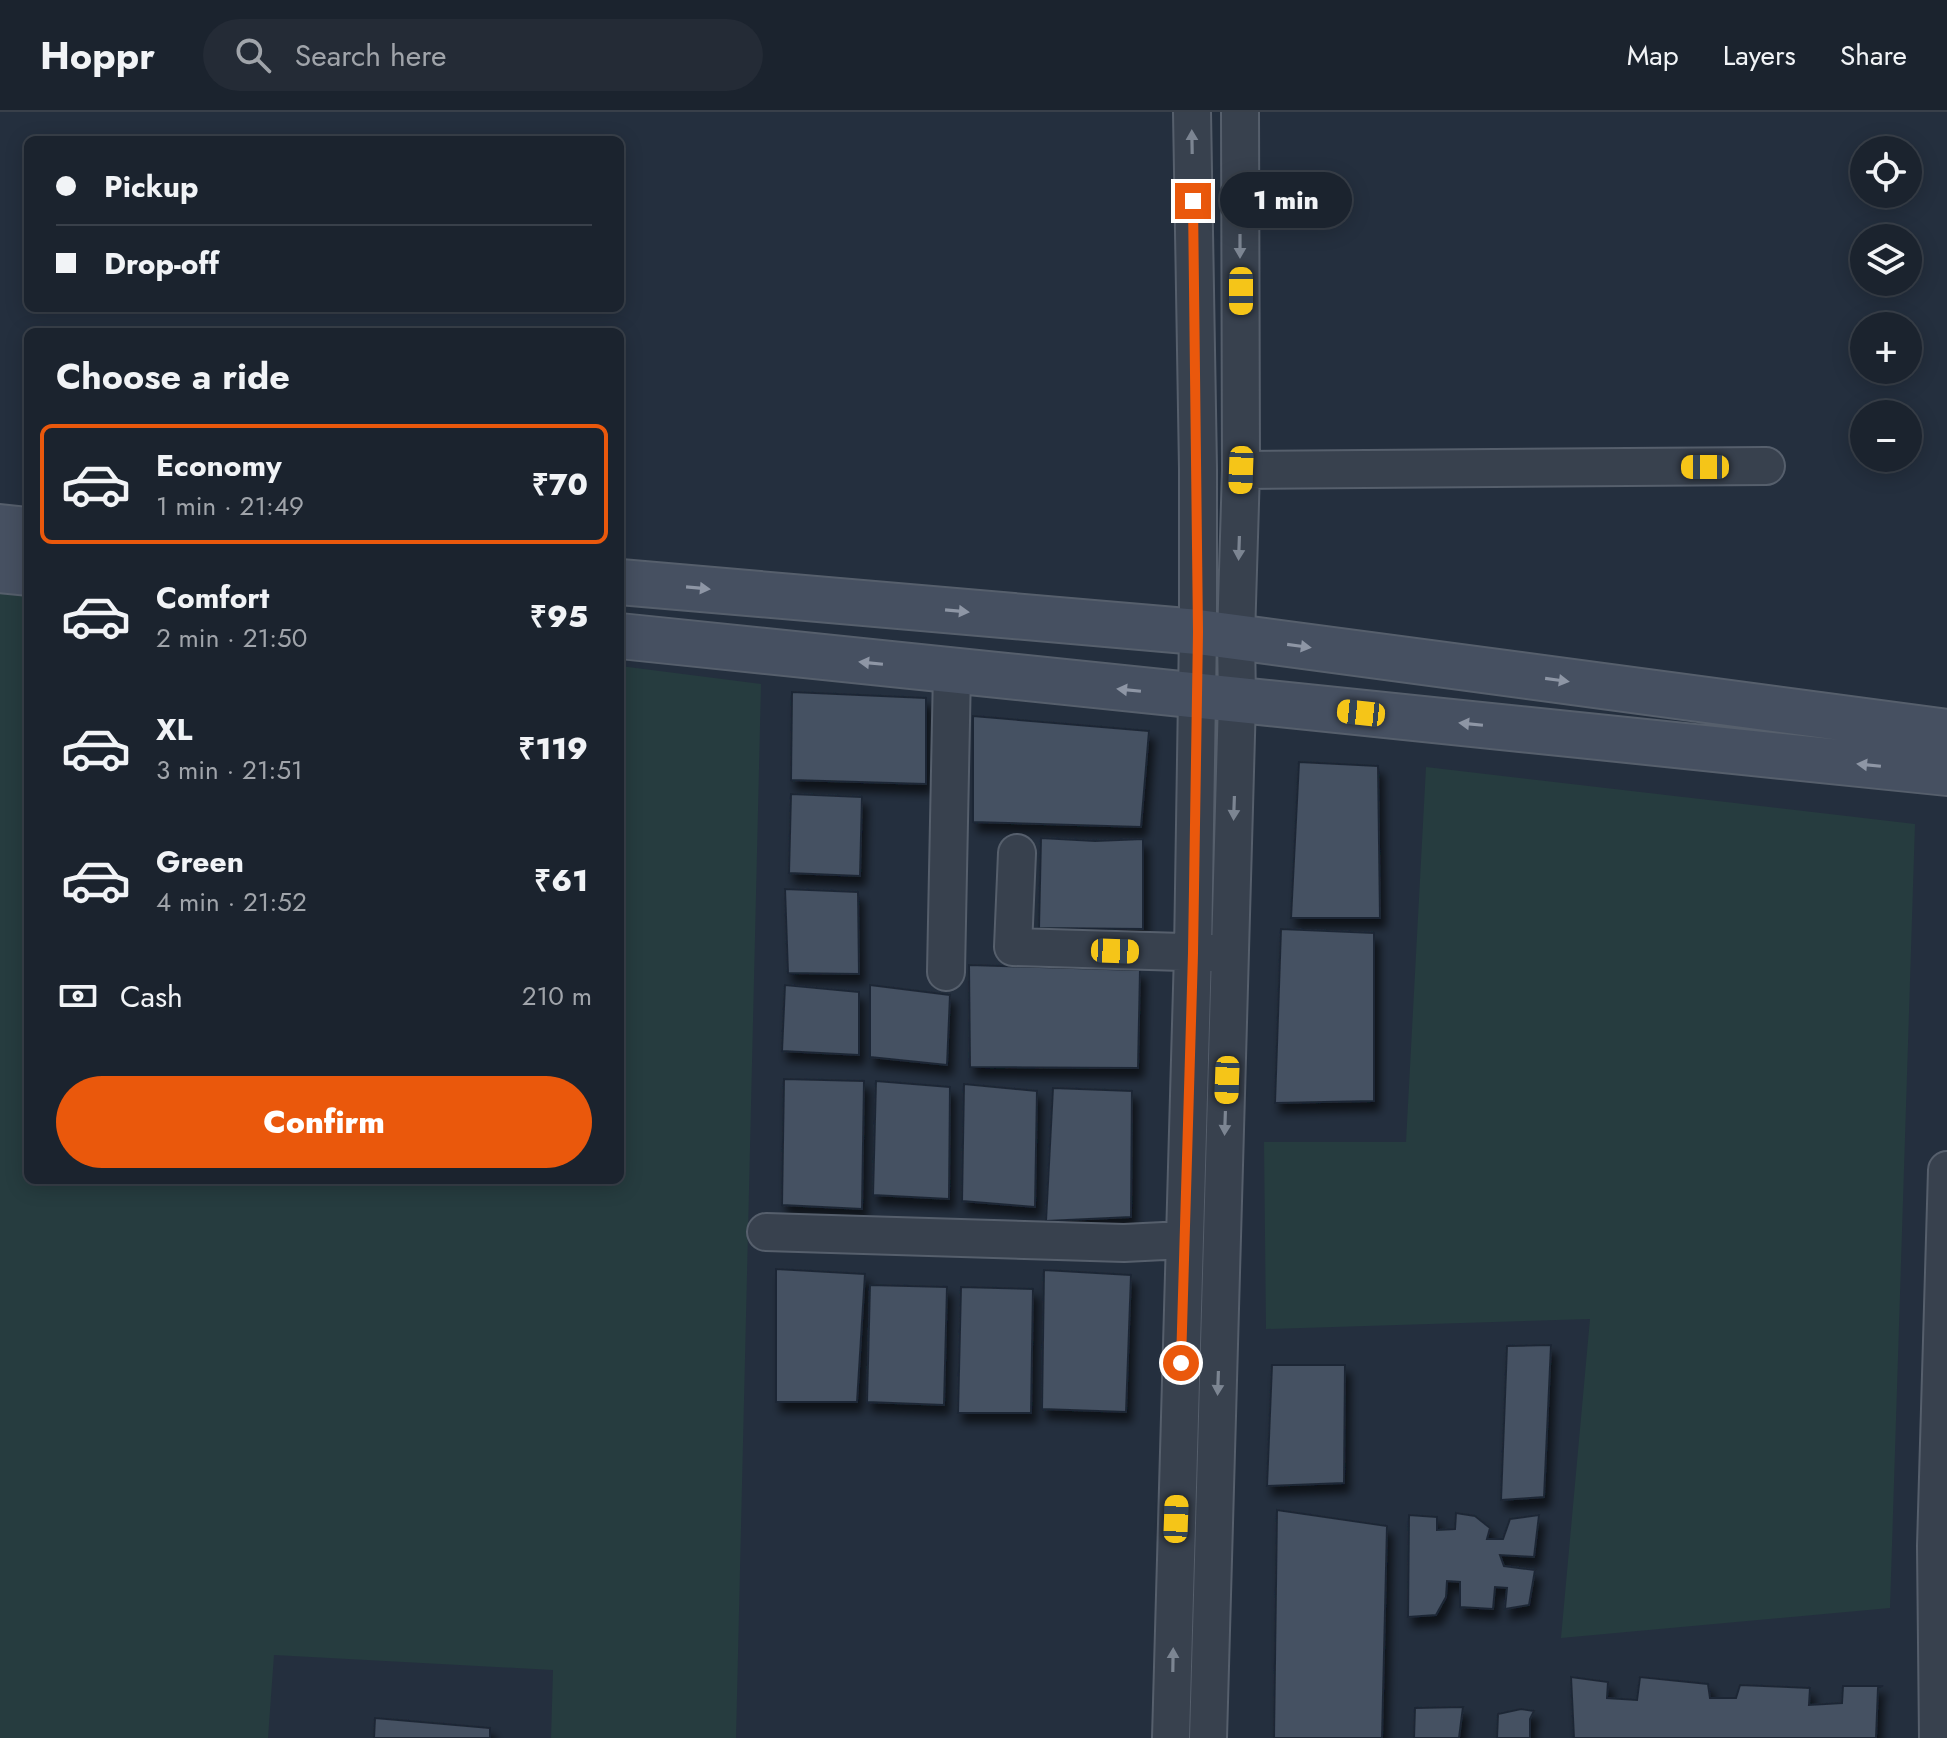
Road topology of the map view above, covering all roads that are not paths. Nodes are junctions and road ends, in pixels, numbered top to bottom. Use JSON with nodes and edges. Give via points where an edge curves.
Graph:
{"nodes":[{"id":1,"x":1192,"y":112,"type":"edge"},
{"id":2,"x":1240,"y":112,"type":"edge"},
{"id":3,"x":1766,"y":466,"type":"dead end"},
{"id":4,"x":1241,"y":470,"type":"junction"},
{"id":5,"x":0,"y":527,"type":"edge"},
{"id":6,"x":24,"y":530,"type":"edge"},
{"id":7,"x":0,"y":570,"type":"edge"},
{"id":8,"x":24,"y":573,"type":"edge"},
{"id":9,"x":624,"y":582,"type":"edge"},
{"id":10,"x":1217,"y":635,"type":"junction"},
{"id":11,"x":624,"y":636,"type":"edge"},
{"id":12,"x":952,"y":671,"type":"junction"},
{"id":13,"x":1216,"y":698,"type":"junction"},
{"id":14,"x":1947,"y":732,"type":"edge"},
{"id":15,"x":1947,"y":773,"type":"edge"},
{"id":16,"x":1017,"y":853,"type":"dead end"},
{"id":17,"x":1193,"y":953,"type":"junction"},
{"id":18,"x":1230,"y":954,"type":"junction"},
{"id":19,"x":946,"y":972,"type":"dead end"},
{"id":20,"x":1947,"y":1170,"type":"edge"},
{"id":21,"x":766,"y":1232,"type":"dead end"},
{"id":22,"x":1184,"y":1240,"type":"junction"},
{"id":23,"x":1182,"y":1300,"type":"junction"},
{"id":24,"x":1221,"y":1301,"type":"junction"},
{"id":25,"x":1171,"y":1738,"type":"edge"},
{"id":26,"x":1208,"y":1738,"type":"edge"},
{"id":27,"x":1938,"y":1738,"type":"edge"}],
"edges":[{"from":10,"to":1,"type":"street","one_way":true,"via":[[1198,469]]},
{"from":2,"to":4,"type":"street","one_way":true},
{"from":3,"to":4,"type":"street"},
{"from":4,"to":10,"type":"street","one_way":true},
{"from":5,"to":6,"type":"street"},
{"from":7,"to":8,"type":"street"},
{"from":9,"to":10,"type":"street","one_way":true},
{"from":10,"to":13,"type":"street"},
{"from":10,"to":14,"type":"street","one_way":true},
{"from":12,"to":11,"type":"street","one_way":true},
{"from":13,"to":12,"type":"street","one_way":true},
{"from":12,"to":19,"type":"street"},
{"from":15,"to":13,"type":"street","one_way":true},
{"from":13,"to":17,"type":"street"},
{"from":13,"to":18,"type":"street","one_way":true},
{"from":16,"to":17,"type":"street","via":[[1013,947]]},
{"from":17,"to":18,"type":"street"},
{"from":17,"to":22,"type":"street"},
{"from":18,"to":24,"type":"street","one_way":true},
{"from":20,"to":27,"type":"street","via":[[1936,1546]]},
{"from":21,"to":22,"type":"street","via":[[1124,1243]]},
{"from":22,"to":23,"type":"street"},
{"from":23,"to":24,"type":"street"},
{"from":25,"to":23,"type":"street","one_way":true},
{"from":24,"to":26,"type":"street","one_way":true}]}
